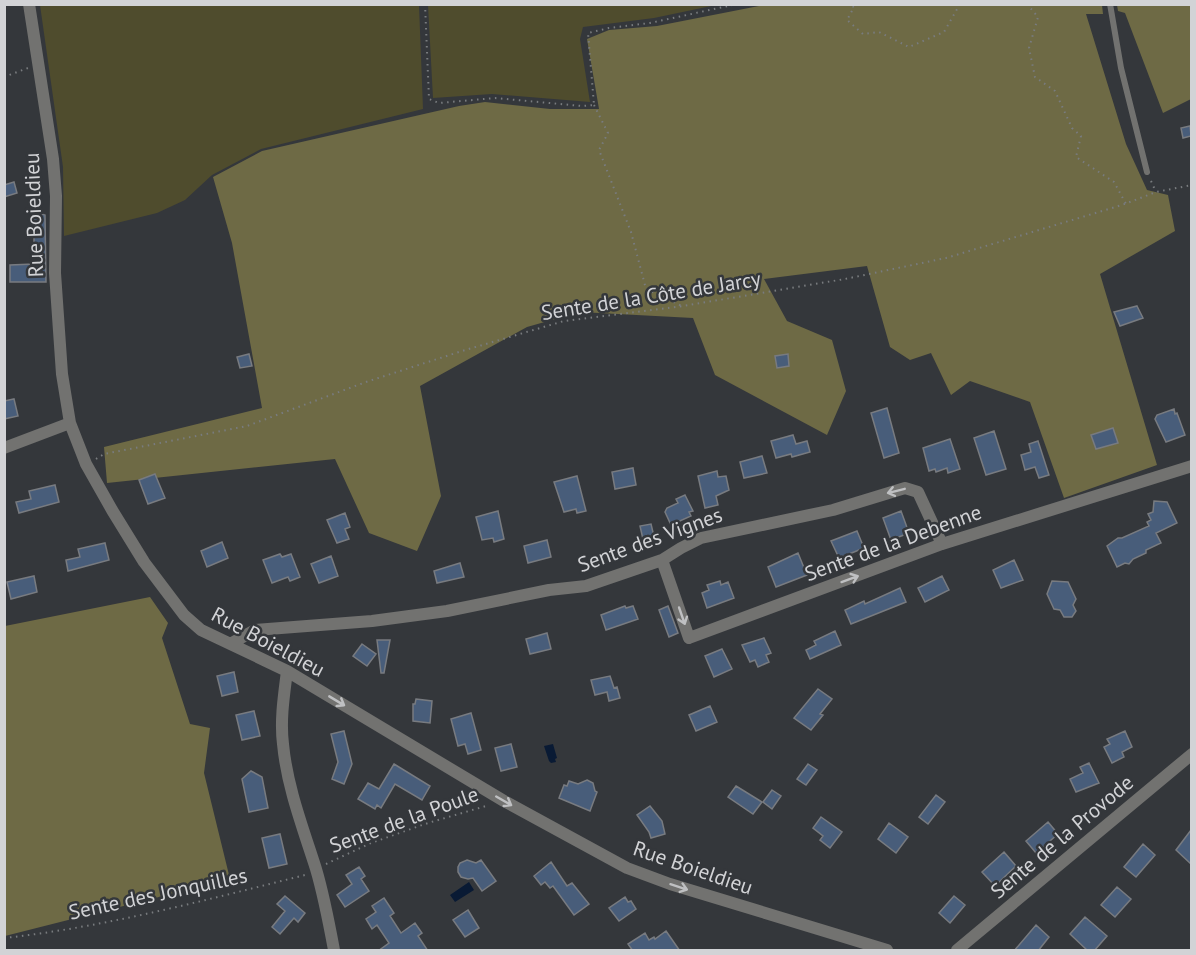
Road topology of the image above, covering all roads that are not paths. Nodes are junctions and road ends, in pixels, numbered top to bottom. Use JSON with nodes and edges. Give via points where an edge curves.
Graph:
{"nodes":[{"id":1,"x":29,"y":4,"type":"edge"},
{"id":2,"x":1110,"y":4,"type":"edge"},
{"id":3,"x":1147,"y":172,"type":"road end"},
{"id":4,"x":70,"y":423,"type":"junction"},
{"id":5,"x":4,"y":448,"type":"edge"},
{"id":6,"x":1191,"y":466,"type":"edge"},
{"id":7,"x":942,"y":544,"type":"junction"},
{"id":8,"x":662,"y":560,"type":"junction"},
{"id":9,"x":232,"y":644,"type":"junction"},
{"id":10,"x":287,"y":671,"type":"junction"},
{"id":11,"x":1191,"y":754,"type":"edge"},
{"id":12,"x":334,"y":951,"type":"edge"},
{"id":13,"x":888,"y":951,"type":"edge"},
{"id":14,"x":957,"y":951,"type":"edge"}],
"edges":[{"from":1,"to":4,"type":"street","name":"Rue Boieldieu","via":[[56,187],[55,273],[62,374]]},
{"from":2,"to":3,"type":"lane","via":[[1121,68]]},
{"from":4,"to":5,"type":"street"},
{"from":4,"to":9,"type":"street","name":"Rue Boieldieu","via":[[86,464],[144,562],[178,608],[201,630]]},
{"from":6,"to":7,"type":"street","name":"Sente de la Debenne"},
{"from":7,"to":8,"type":"street","name":"Sente des Vignes","one_way":true,"via":[[918,492],[904,488],[833,510],[701,538]]},
{"from":8,"to":7,"type":"street","name":"Sente de la Debenne","one_way":true,"via":[[689,638]]},
{"from":8,"to":9,"type":"street","name":"Sente des Vignes","via":[[586,586],[372,621],[255,630]]},
{"from":9,"to":10,"type":"street","name":"Rue Boieldieu"},
{"from":10,"to":12,"type":"street","via":[[282,742],[286,767]]},
{"from":10,"to":13,"type":"street","name":"Rue Boieldieu","one_way":true,"via":[[504,801],[627,868]]},
{"from":11,"to":14,"type":"street","name":"Sente de la Provode"}]}
